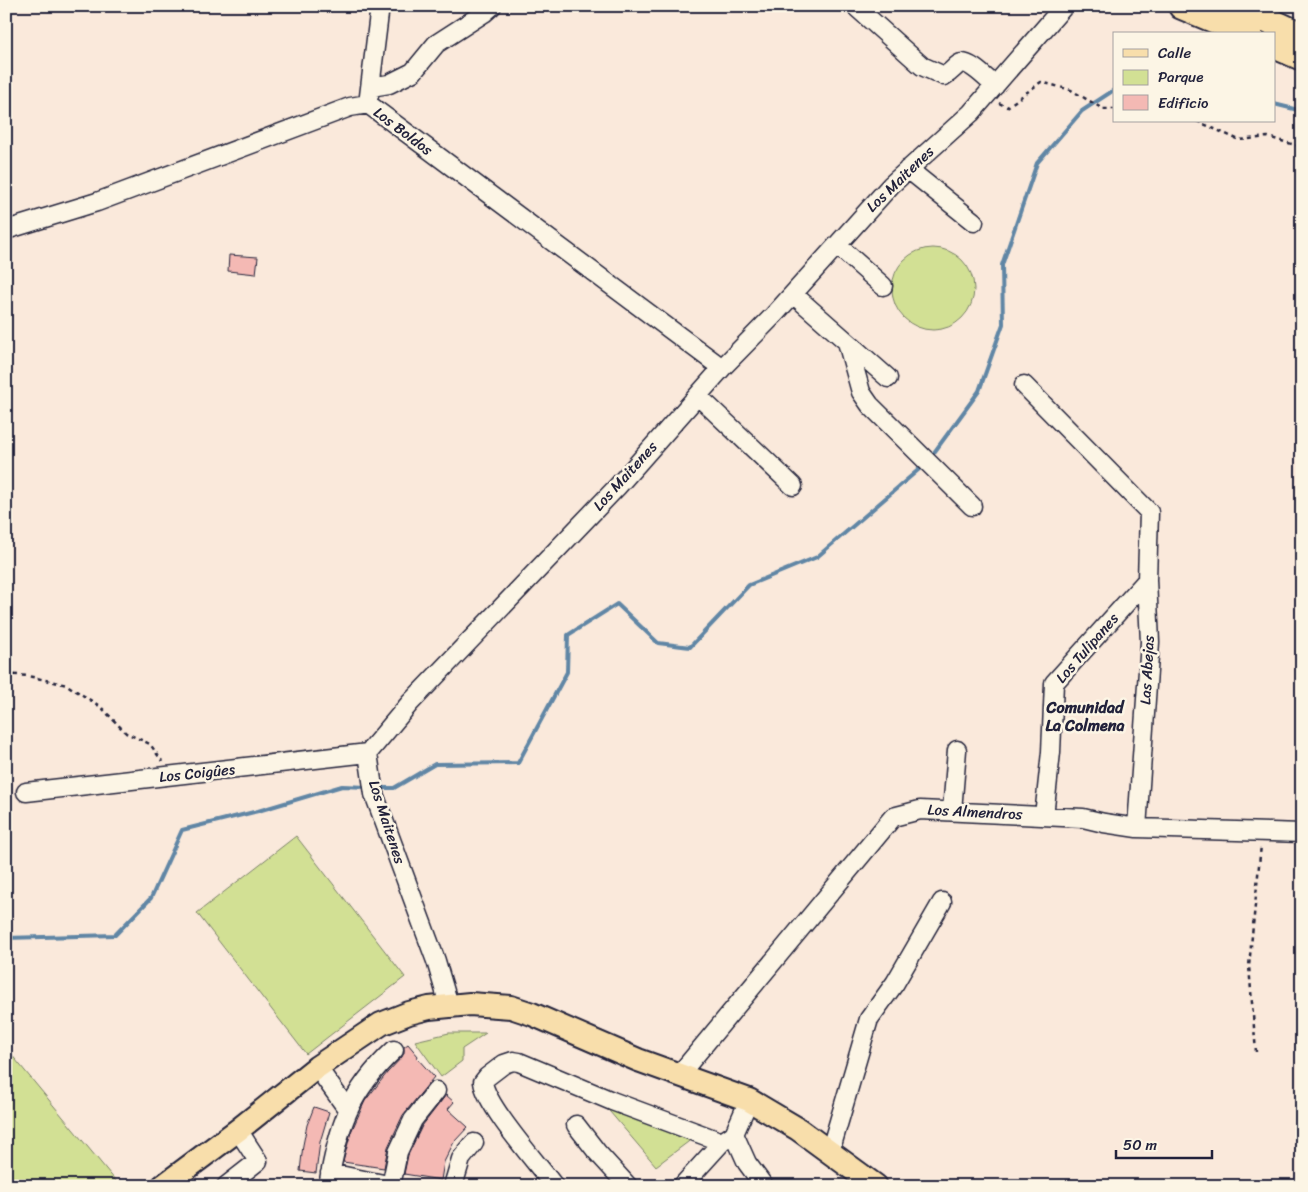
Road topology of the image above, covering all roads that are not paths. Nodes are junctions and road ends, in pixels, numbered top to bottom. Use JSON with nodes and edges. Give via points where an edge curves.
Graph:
{"nodes":[{"id":1,"x":380,"y":6,"type":"edge"},
{"id":2,"x":492,"y":6,"type":"edge"},
{"id":3,"x":855,"y":6,"type":"edge"},
{"id":4,"x":1064,"y":6,"type":"edge"},
{"id":5,"x":1182,"y":6,"type":"edge"},
{"id":6,"x":1236,"y":6,"type":"edge"},
{"id":7,"x":1244,"y":32,"type":"edge"},
{"id":8,"x":1302,"y":36,"type":"edge"},
{"id":9,"x":1276,"y":46,"type":"edge"},
{"id":10,"x":1302,"y":57,"type":"edge"},
{"id":11,"x":371,"y":87,"type":"junction"},
{"id":12,"x":990,"y":91,"type":"junction"},
{"id":13,"x":368,"y":104,"type":"junction"},
{"id":14,"x":908,"y":169,"type":"junction"},
{"id":15,"x":974,"y":222,"type":"dead end"},
{"id":16,"x":6,"y":230,"type":"edge"},
{"id":17,"x":837,"y":245,"type":"junction"},
{"id":18,"x":883,"y":286,"type":"dead end"},
{"id":19,"x":793,"y":294,"type":"junction"},
{"id":20,"x":847,"y":342,"type":"junction"},
{"id":21,"x":722,"y":368,"type":"junction"},
{"id":22,"x":888,"y":378,"type":"dead end"},
{"id":23,"x":1024,"y":385,"type":"dead end"},
{"id":24,"x":698,"y":396,"type":"junction"},
{"id":25,"x":793,"y":486,"type":"dead end"},
{"id":26,"x":972,"y":506,"type":"dead end"},
{"id":27,"x":1146,"y":580,"type":"junction"},
{"id":28,"x":957,"y":750,"type":"dead end"},
{"id":29,"x":368,"y":754,"type":"junction"},
{"id":30,"x":26,"y":792,"type":"dead end"},
{"id":31,"x":952,"y":811,"type":"junction"},
{"id":32,"x":1044,"y":816,"type":"junction"},
{"id":33,"x":1137,"y":828,"type":"junction"},
{"id":34,"x":1302,"y":833,"type":"edge"},
{"id":35,"x":942,"y":902,"type":"dead end"},
{"id":36,"x":449,"y":1005,"type":"junction"},
{"id":37,"x":394,"y":1050,"type":"dead end"},
{"id":38,"x":317,"y":1068,"type":"junction"},
{"id":39,"x":679,"y":1075,"type":"junction"},
{"id":40,"x":436,"y":1091,"type":"dead end"},
{"id":41,"x":749,"y":1100,"type":"junction"},
{"id":42,"x":348,"y":1110,"type":"junction"},
{"id":43,"x":576,"y":1125,"type":"dead end"},
{"id":44,"x":238,"y":1130,"type":"junction"},
{"id":45,"x":728,"y":1138,"type":"junction"},
{"id":46,"x":474,"y":1143,"type":"dead end"},
{"id":47,"x":830,"y":1152,"type":"junction"},
{"id":48,"x":329,"y":1179,"type":"edge"},
{"id":49,"x":176,"y":1182,"type":"edge"},
{"id":50,"x":689,"y":1183,"type":"edge"},
{"id":51,"x":226,"y":1186,"type":"edge"},
{"id":52,"x":392,"y":1186,"type":"edge"},
{"id":53,"x":453,"y":1186,"type":"edge"},
{"id":54,"x":554,"y":1186,"type":"edge"},
{"id":55,"x":628,"y":1186,"type":"edge"},
{"id":56,"x":764,"y":1186,"type":"edge"},
{"id":57,"x":876,"y":1186,"type":"edge"}],
"edges":[{"from":1,"to":11,"type":"street"},
{"from":2,"to":11,"type":"street","via":[[436,44],[413,72],[390,84]]},
{"from":3,"to":12,"type":"street","via":[[922,66],[944,76],[964,62]]},
{"from":4,"to":12,"type":"street","name":"Los Maitenes"},
{"from":5,"to":7,"type":"highway"},
{"from":6,"to":8,"type":"highway"},
{"from":9,"to":10,"type":"highway"},
{"from":11,"to":13,"type":"street"},
{"from":12,"to":14,"type":"street","name":"Los Maitenes","via":[[971,113]]},
{"from":13,"to":16,"type":"street","name":"Los Boldos","via":[[350,107],[97,202]]},
{"from":13,"to":21,"type":"street","name":"Los Boldos"},
{"from":14,"to":15,"type":"street"},
{"from":14,"to":17,"type":"street","name":"Los Maitenes"},
{"from":17,"to":18,"type":"street"},
{"from":17,"to":19,"type":"street","name":"Los Maitenes"},
{"from":19,"to":20,"type":"street"},
{"from":19,"to":21,"type":"street","name":"Los Maitenes"},
{"from":20,"to":22,"type":"street"},
{"from":20,"to":26,"type":"street","via":[[860,392]]},
{"from":21,"to":24,"type":"street","name":"Los Maitenes"},
{"from":23,"to":27,"type":"street","name":"Las Abejas","via":[[1149,512]]},
{"from":24,"to":25,"type":"street"},
{"from":24,"to":29,"type":"street","name":"Los Maitenes","via":[[617,487],[410,703]]},
{"from":27,"to":32,"type":"street","name":"Los Tulipanes","via":[[1054,683]]},
{"from":27,"to":33,"type":"street","name":"Las Abejas","via":[[1150,642]]},
{"from":28,"to":31,"type":"street"},
{"from":29,"to":30,"type":"street","name":"Los Coigûes"},
{"from":29,"to":36,"type":"street","name":"Los Maitenes","via":[[374,794]]},
{"from":31,"to":32,"type":"street","name":"Los Almendros"},
{"from":31,"to":39,"type":"street","name":"Los Almendros","via":[[920,810],[893,817]]},
{"from":32,"to":33,"type":"street","name":"Los Almendros","via":[[1084,818]]},
{"from":33,"to":34,"type":"street","name":"Los Almendros"},
{"from":35,"to":47,"type":"street","via":[[869,1020]]},
{"from":36,"to":38,"type":"main road","via":[[381,1024]]},
{"from":36,"to":39,"type":"main road","via":[[511,1007]]},
{"from":37,"to":42,"type":"street","via":[[367,1079]]},
{"from":38,"to":42,"type":"street"},
{"from":38,"to":44,"type":"main road"},
{"from":39,"to":41,"type":"main road"},
{"from":40,"to":52,"type":"street","via":[[413,1120],[398,1152]]},
{"from":41,"to":45,"type":"street"},
{"from":41,"to":47,"type":"main road","via":[[793,1125]]},
{"from":42,"to":48,"type":"street","via":[[336,1141]]},
{"from":43,"to":55,"type":"street"},
{"from":44,"to":49,"type":"main road"},
{"from":44,"to":51,"type":"street","via":[[258,1161]]},
{"from":45,"to":50,"type":"street"},
{"from":45,"to":54,"type":"street","via":[[612,1101],[530,1065],[507,1062],[487,1077],[483,1082],[484,1088],[494,1108]]},
{"from":45,"to":56,"type":"street"},
{"from":46,"to":53,"type":"street","via":[[461,1159]]},
{"from":47,"to":57,"type":"main road"},
{"from":48,"to":52,"type":"street"}]}
